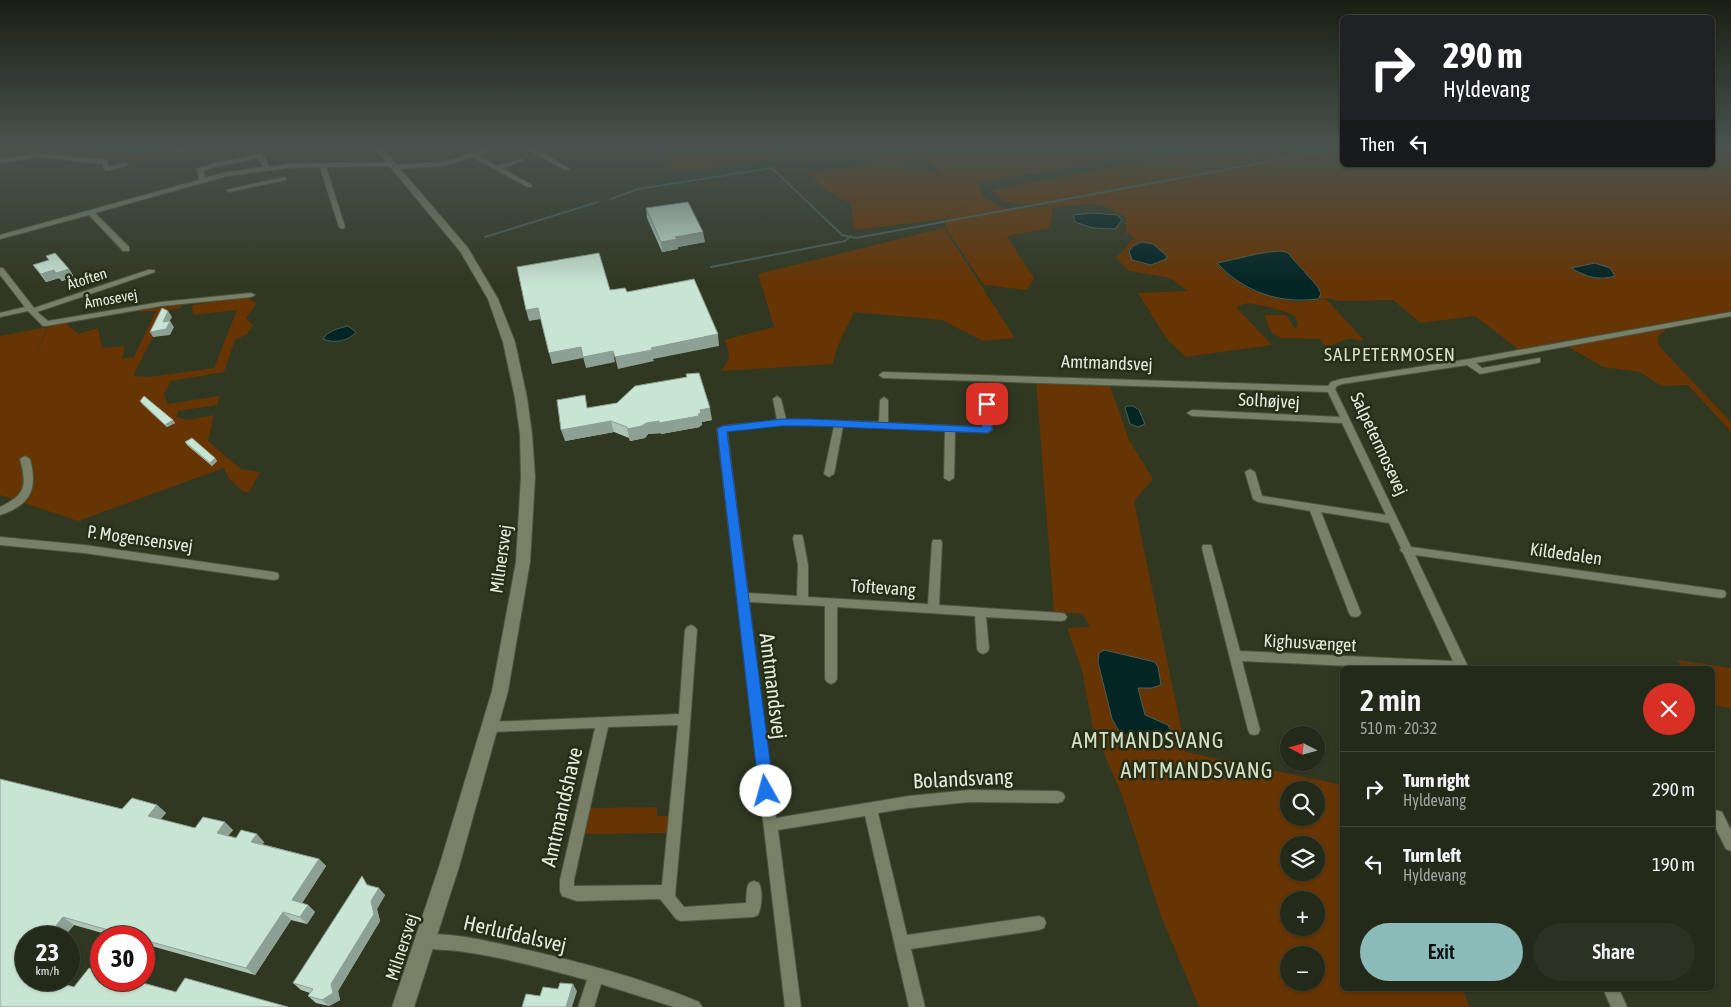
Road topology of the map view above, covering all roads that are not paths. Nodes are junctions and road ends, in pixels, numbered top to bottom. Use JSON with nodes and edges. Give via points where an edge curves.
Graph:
{"nodes":[{"id":1,"x":163,"y":192,"type":"edge"},
{"id":2,"x":331,"y":192,"type":"edge"},
{"id":3,"x":416,"y":192,"type":"edge"},
{"id":4,"x":90,"y":212,"type":"junction"},
{"id":5,"x":342,"y":227,"type":"dead end"},
{"id":6,"x":0,"y":237,"type":"edge"},
{"id":7,"x":126,"y":249,"type":"dead end"},
{"id":8,"x":0,"y":270,"type":"edge"},
{"id":9,"x":151,"y":272,"type":"dead end"},
{"id":10,"x":251,"y":295,"type":"dead end"},
{"id":11,"x":30,"y":310,"type":"junction"},
{"id":12,"x":1731,"y":314,"type":"edge"},
{"id":13,"x":0,"y":315,"type":"edge"},
{"id":14,"x":1537,"y":360,"type":"dead end"},
{"id":15,"x":1468,"y":362,"type":"junction"},
{"id":16,"x":883,"y":375,"type":"dead end"},
{"id":17,"x":1331,"y":389,"type":"junction"},
{"id":18,"x":777,"y":399,"type":"dead end"},
{"id":19,"x":884,"y":400,"type":"dead end"},
{"id":20,"x":987,"y":404,"type":"dead end"},
{"id":21,"x":1192,"y":414,"type":"dead end"},
{"id":22,"x":1346,"y":420,"type":"junction"},
{"id":23,"x":782,"y":422,"type":"junction"},
{"id":24,"x":839,"y":423,"type":"junction"},
{"id":25,"x":883,"y":425,"type":"junction"},
{"id":26,"x":950,"y":428,"type":"junction"},
{"id":27,"x":25,"y":459,"type":"dead end"},
{"id":28,"x":1250,"y":472,"type":"dead end"},
{"id":29,"x":829,"y":474,"type":"dead end"},
{"id":30,"x":949,"y":478,"type":"dead end"},
{"id":31,"x":1314,"y":508,"type":"junction"},
{"id":32,"x":0,"y":511,"type":"edge"},
{"id":33,"x":1392,"y":520,"type":"junction"},
{"id":34,"x":798,"y":538,"type":"dead end"},
{"id":35,"x":0,"y":541,"type":"edge"},
{"id":36,"x":937,"y":543,"type":"dead end"},
{"id":37,"x":1207,"y":548,"type":"dead end"},
{"id":38,"x":1405,"y":550,"type":"junction"},
{"id":39,"x":274,"y":576,"type":"dead end"},
{"id":40,"x":1721,"y":594,"type":"dead end"},
{"id":41,"x":742,"y":597,"type":"junction"},
{"id":42,"x":802,"y":601,"type":"junction"},
{"id":43,"x":831,"y":603,"type":"junction"},
{"id":44,"x":933,"y":609,"type":"junction"},
{"id":45,"x":980,"y":612,"type":"junction"},
{"id":46,"x":1355,"y":613,"type":"dead end"},
{"id":47,"x":1061,"y":617,"type":"dead end"},
{"id":48,"x":691,"y":630,"type":"dead end"},
{"id":49,"x":983,"y":649,"type":"dead end"},
{"id":50,"x":1235,"y":656,"type":"junction"},
{"id":51,"x":1385,"y":666,"type":"edge"},
{"id":52,"x":1462,"y":666,"type":"edge"},
{"id":53,"x":831,"y":679,"type":"dead end"},
{"id":54,"x":685,"y":719,"type":"junction"},
{"id":55,"x":602,"y":722,"type":"junction"},
{"id":56,"x":489,"y":727,"type":"junction"},
{"id":57,"x":1254,"y":730,"type":"dead end"},
{"id":58,"x":1058,"y":797,"type":"dead end"},
{"id":59,"x":870,"y":809,"type":"junction"},
{"id":60,"x":1715,"y":816,"type":"edge"},
{"id":61,"x":771,"y":825,"type":"junction"},
{"id":62,"x":1731,"y":844,"type":"edge"},
{"id":63,"x":754,"y":888,"type":"dead end"},
{"id":64,"x":668,"y":892,"type":"junction"},
{"id":65,"x":1039,"y":923,"type":"dead end"},
{"id":66,"x":424,"y":941,"type":"junction"},
{"id":67,"x":902,"y":943,"type":"junction"},
{"id":68,"x":596,"y":976,"type":"junction"},
{"id":69,"x":1612,"y":991,"type":"edge"},
{"id":70,"x":403,"y":1007,"type":"edge"},
{"id":71,"x":586,"y":1007,"type":"edge"},
{"id":72,"x":694,"y":1007,"type":"edge"},
{"id":73,"x":794,"y":1007,"type":"edge"},
{"id":74,"x":916,"y":1007,"type":"edge"},
{"id":75,"x":1619,"y":1007,"type":"edge"}],
"edges":[{"from":1,"to":4,"type":"street"},
{"from":2,"to":5,"type":"street"},
{"from":3,"to":56,"type":"street","name":"Milnersvej","via":[[464,250],[490,294],[510,342],[523,407],[528,477],[523,562],[500,691]]},
{"from":4,"to":6,"type":"street"},
{"from":4,"to":7,"type":"street"},
{"from":8,"to":11,"type":"street","name":"Åmosevej"},
{"from":9,"to":11,"type":"street","name":"Åtoften"},
{"from":10,"to":11,"type":"street","name":"Åmosevej","via":[[161,304],[46,324]]},
{"from":11,"to":13,"type":"street","name":"Åtoften"},
{"from":12,"to":15,"type":"street","name":"Salpetermosevej"},
{"from":14,"to":15,"type":"street","via":[[1480,371]]},
{"from":15,"to":17,"type":"street","name":"Salpetermosevej","via":[[1341,382]]},
{"from":16,"to":17,"type":"street","name":"Amtmandsvej"},
{"from":17,"to":22,"type":"street","name":"Salpetermosevej"},
{"from":18,"to":23,"type":"street"},
{"from":19,"to":25,"type":"street"},
{"from":20,"to":26,"type":"street","via":[[987,430]]},
{"from":21,"to":22,"type":"street","name":"Solhøjvej"},
{"from":22,"to":33,"type":"street","name":"Salpetermosevej"},
{"from":23,"to":24,"type":"street"},
{"from":23,"to":41,"type":"street","name":"Amtmandsvej","via":[[722,429]]},
{"from":24,"to":25,"type":"street"},
{"from":24,"to":29,"type":"street"},
{"from":25,"to":26,"type":"street"},
{"from":26,"to":30,"type":"street"},
{"from":27,"to":32,"type":"street","via":[[29,490],[18,502]]},
{"from":28,"to":31,"type":"street","via":[[1258,499]]},
{"from":31,"to":33,"type":"street"},
{"from":31,"to":46,"type":"street"},
{"from":33,"to":38,"type":"street","name":"Salpetermosevej"},
{"from":34,"to":42,"type":"street","via":[[803,565]]},
{"from":35,"to":39,"type":"street","name":"P. Mogensensvej","via":[[84,549]]},
{"from":36,"to":44,"type":"street","name":"Toftevang"},
{"from":37,"to":50,"type":"street"},
{"from":38,"to":40,"type":"street","name":"Kildedalen"},
{"from":38,"to":52,"type":"street","name":"Salpetermosevej"},
{"from":41,"to":42,"type":"street","name":"Toftevang"},
{"from":41,"to":61,"type":"street","name":"Amtmandsvej"},
{"from":42,"to":43,"type":"street","name":"Toftevang"},
{"from":43,"to":44,"type":"street","name":"Toftevang"},
{"from":43,"to":53,"type":"street","name":"Toftevang"},
{"from":44,"to":45,"type":"street","name":"Toftevang"},
{"from":45,"to":47,"type":"street","name":"Toftevang"},
{"from":45,"to":49,"type":"street"},
{"from":48,"to":54,"type":"street"},
{"from":50,"to":51,"type":"street","name":"Kighusvænget"},
{"from":50,"to":57,"type":"street"},
{"from":54,"to":55,"type":"street","name":"Amtmandshave"},
{"from":54,"to":64,"type":"street"},
{"from":55,"to":56,"type":"street","name":"Amtmandshave"},
{"from":55,"to":64,"type":"street","name":"Amtmandshave","via":[[567,891],[577,894]]},
{"from":56,"to":66,"type":"street","name":"Milnersvej"},
{"from":58,"to":59,"type":"street","name":"Bolandsvang","via":[[969,796]]},
{"from":59,"to":61,"type":"street","name":"Bolandsvang"},
{"from":59,"to":67,"type":"street"},
{"from":60,"to":62,"type":"street"},
{"from":61,"to":73,"type":"street","name":"Amtmandsvej"},
{"from":63,"to":64,"type":"street","via":[[753,910],[681,914],[667,898]]},
{"from":65,"to":67,"type":"street"},
{"from":66,"to":68,"type":"street","name":"Herlufdalsvej","via":[[447,940]]},
{"from":66,"to":70,"type":"street","name":"Milnersvej"},
{"from":67,"to":74,"type":"street"},
{"from":68,"to":71,"type":"street"},
{"from":68,"to":72,"type":"street","name":"Herlufdalsvej","via":[[659,993]]},
{"from":69,"to":75,"type":"street"}]}
